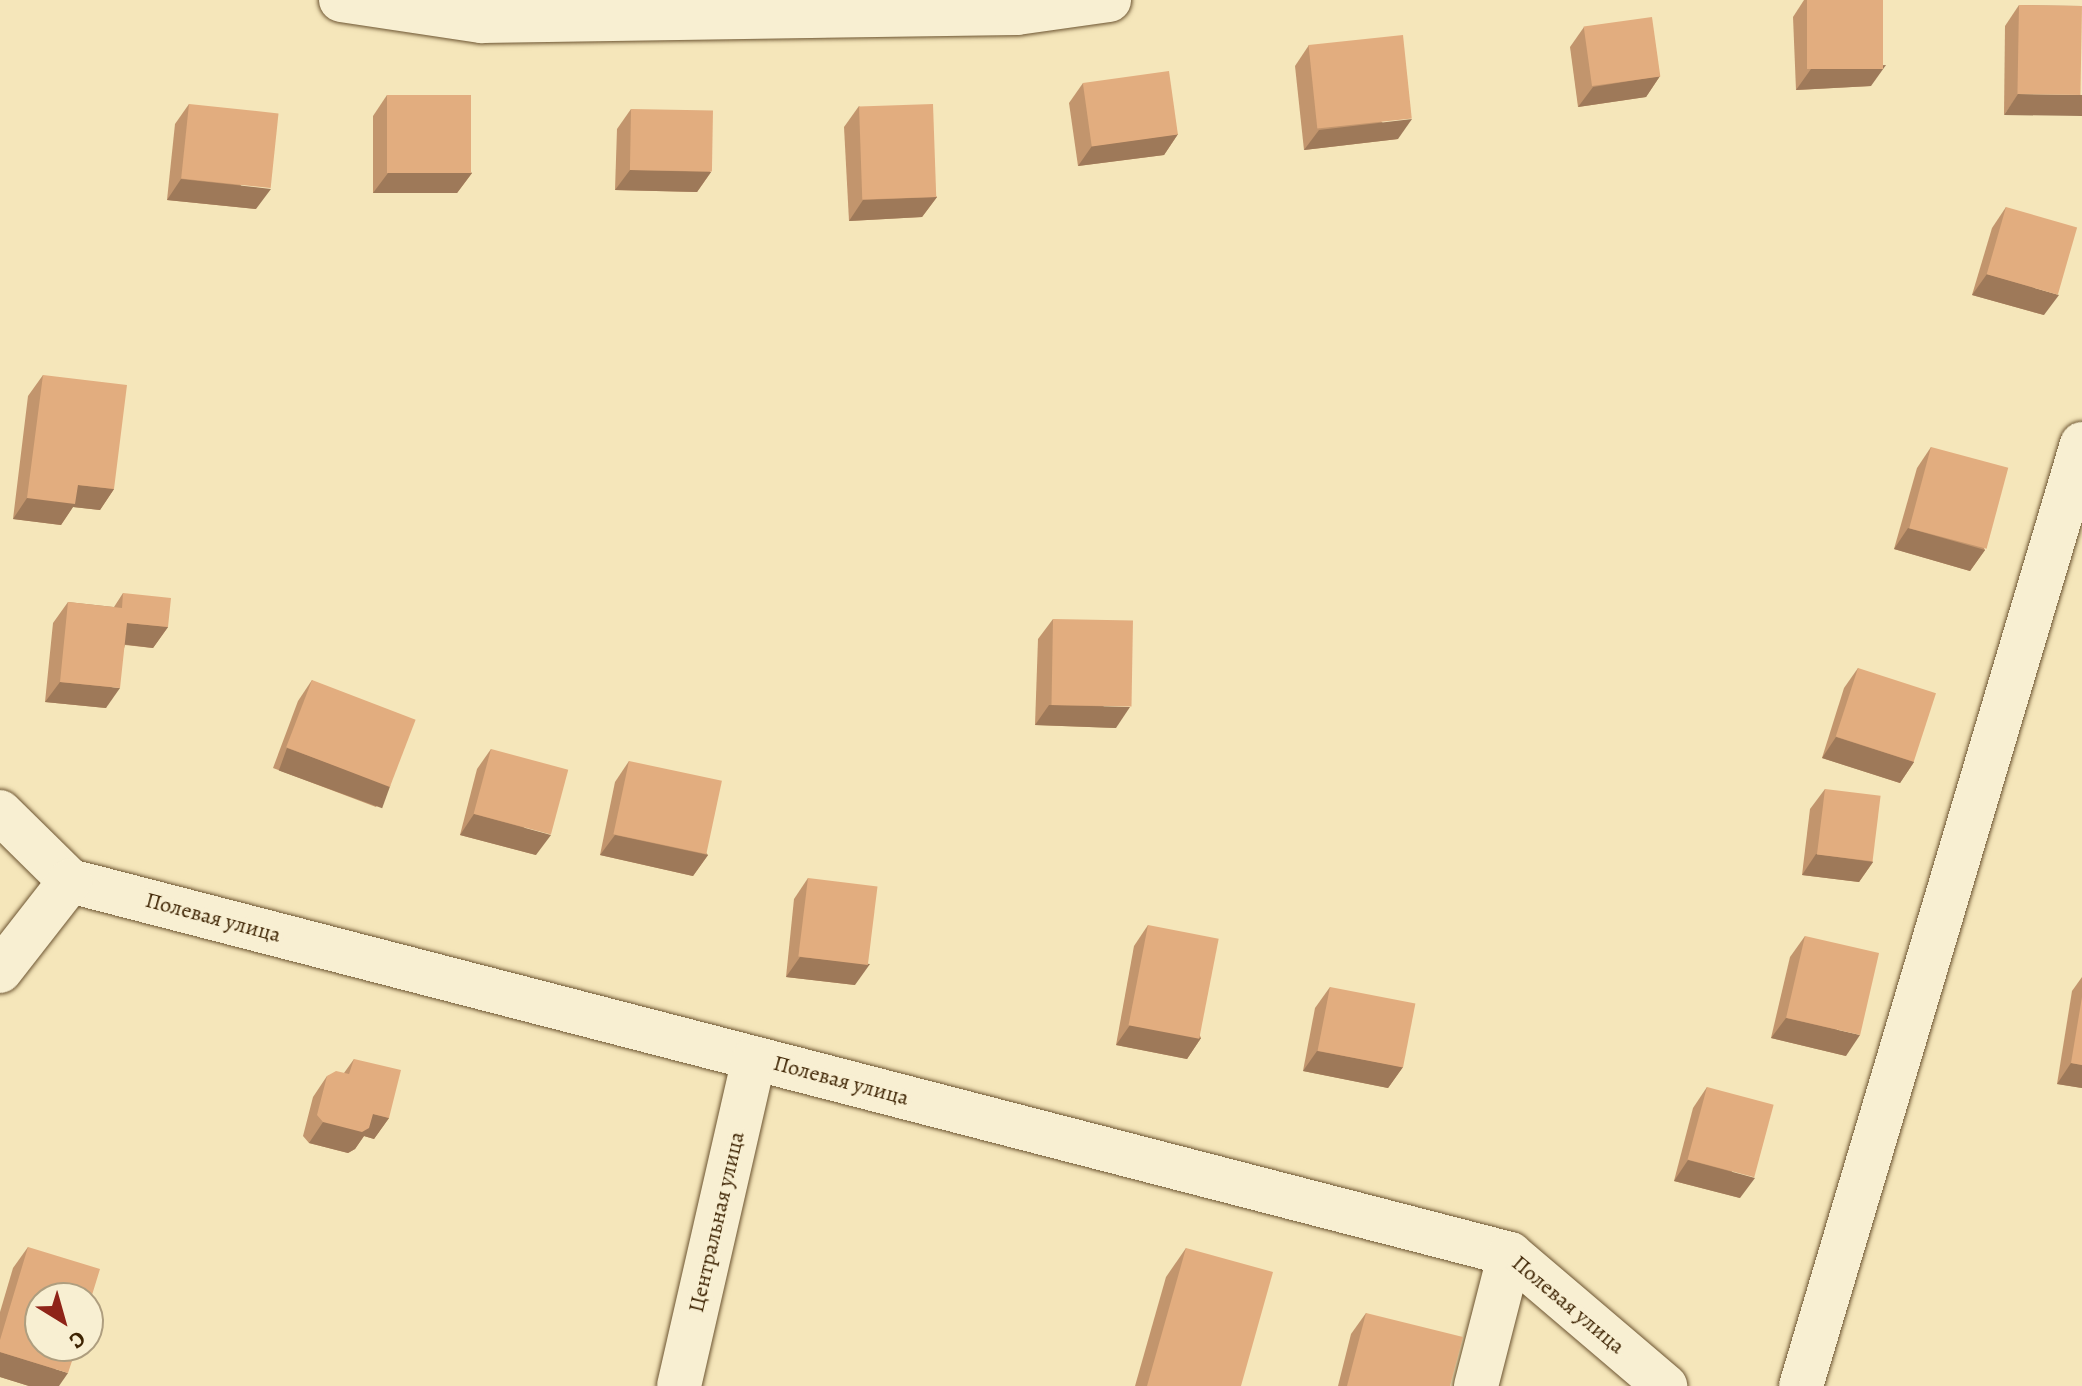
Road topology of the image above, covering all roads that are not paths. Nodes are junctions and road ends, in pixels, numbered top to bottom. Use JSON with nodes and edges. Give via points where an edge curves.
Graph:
{"nodes":[{"id":1,"x":341,"y":0,"type":"edge"},
{"id":2,"x":1109,"y":0,"type":"edge"},
{"id":3,"x":2082,"y":444,"type":"edge"},
{"id":4,"x":0,"y":812,"type":"edge"},
{"id":5,"x":70,"y":881,"type":"junction"},
{"id":6,"x":0,"y":971,"type":"edge"},
{"id":7,"x":754,"y":1058,"type":"junction"},
{"id":8,"x":1510,"y":1254,"type":"junction"},
{"id":9,"x":679,"y":1386,"type":"edge"},
{"id":10,"x":1476,"y":1386,"type":"edge"},
{"id":11,"x":1665,"y":1386,"type":"edge"},
{"id":12,"x":1801,"y":1386,"type":"edge"}],
"edges":[{"from":1,"to":2,"type":"street","via":[[482,21],[1017,13]]},
{"from":3,"to":12,"type":"street"},
{"from":4,"to":5,"type":"street"},
{"from":5,"to":6,"type":"street"},
{"from":5,"to":7,"type":"street","name":"Полевая улица"},
{"from":7,"to":8,"type":"street","name":"Полевая улица"},
{"from":7,"to":9,"type":"street","name":"Центральная улица"},
{"from":8,"to":10,"type":"street"},
{"from":8,"to":11,"type":"street","name":"Полевая улица"}]}
